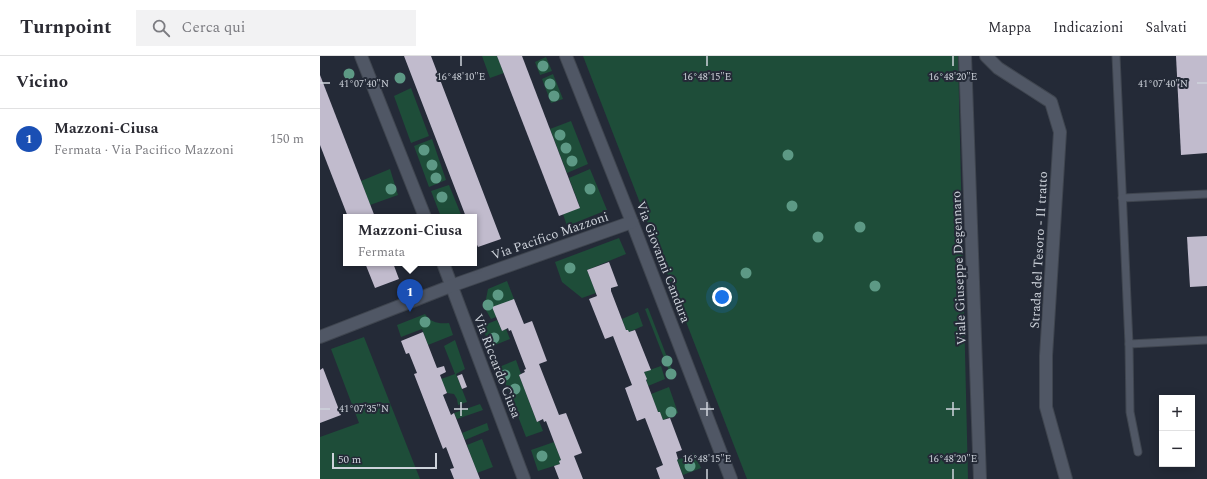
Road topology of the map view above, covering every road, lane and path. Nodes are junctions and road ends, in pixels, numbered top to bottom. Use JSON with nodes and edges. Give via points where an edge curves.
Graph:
{"nodes":[{"id":1,"x":362,"y":56,"type":"edge"},
{"id":2,"x":566,"y":56,"type":"edge"},
{"id":3,"x":965,"y":56,"type":"edge"},
{"id":4,"x":986,"y":56,"type":"edge"},
{"id":5,"x":1116,"y":56,"type":"edge"},
{"id":6,"x":1207,"y":194,"type":"edge"},
{"id":7,"x":1122,"y":198,"type":"junction"},
{"id":8,"x":423,"y":214,"type":"edge"},
{"id":9,"x":632,"y":222,"type":"junction"},
{"id":10,"x":443,"y":266,"type":"edge"},
{"id":11,"x":451,"y":286,"type":"junction"},
{"id":12,"x":320,"y":338,"type":"edge"},
{"id":13,"x":1207,"y":340,"type":"edge"},
{"id":14,"x":1129,"y":344,"type":"junction"},
{"id":15,"x":1138,"y":452,"type":"dead end"},
{"id":16,"x":524,"y":479,"type":"edge"},
{"id":17,"x":731,"y":479,"type":"edge"},
{"id":18,"x":980,"y":479,"type":"edge"},
{"id":19,"x":1066,"y":479,"type":"edge"}],
"edges":[{"from":1,"to":8,"type":"street"},
{"from":2,"to":9,"type":"street","name":"Via Giovanni Candura"},
{"from":3,"to":18,"type":"street","name":"Viale Giuseppe Degennaro"},
{"from":4,"to":19,"type":"street","name":"Strada del Tesoro - II tratto","via":[[998,68],[1051,102],[1060,132],[1046,356],[1046,407]]},
{"from":5,"to":7,"type":"lane"},
{"from":6,"to":7,"type":"lane"},
{"from":7,"to":14,"type":"lane"},
{"from":9,"to":11,"type":"street","name":"Via Pacifico Mazzoni"},
{"from":9,"to":17,"type":"street","name":"Via Giovanni Candura"},
{"from":10,"to":11,"type":"street","name":"Via Riccardo Ciusa"},
{"from":11,"to":12,"type":"street","name":"Via Pacifico Mazzoni"},
{"from":11,"to":16,"type":"street","name":"Via Riccardo Ciusa"},
{"from":13,"to":14,"type":"lane"},
{"from":14,"to":15,"type":"lane","via":[[1130,412]]}]}
